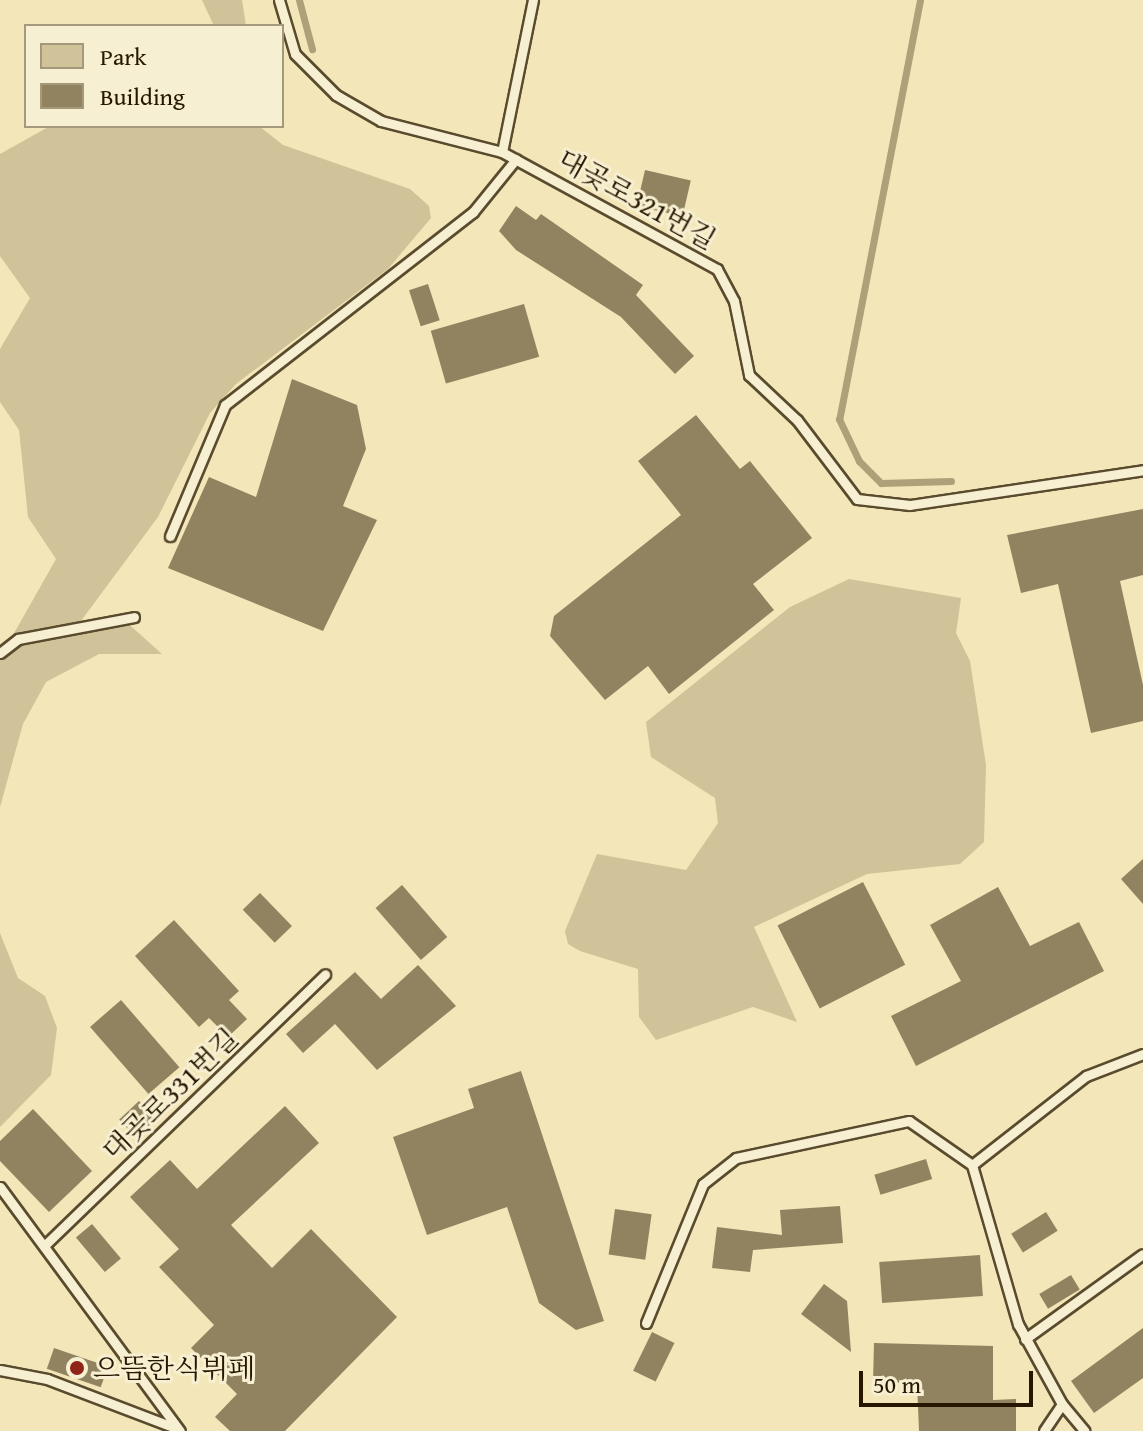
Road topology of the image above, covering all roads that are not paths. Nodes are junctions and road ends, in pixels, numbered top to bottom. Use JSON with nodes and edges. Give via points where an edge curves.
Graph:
{"nodes":[{"id":1,"x":279,"y":0,"type":"edge"},
{"id":2,"x":533,"y":0,"type":"edge"},
{"id":3,"x":502,"y":152,"type":"junction"},
{"id":4,"x":516,"y":159,"type":"junction"},
{"id":5,"x":1143,"y":470,"type":"edge"},
{"id":6,"x":170,"y":536,"type":"dead end"},
{"id":7,"x":134,"y":617,"type":"dead end"},
{"id":8,"x":0,"y":653,"type":"edge"},
{"id":9,"x":325,"y":975,"type":"dead end"},
{"id":10,"x":1143,"y":1054,"type":"edge"},
{"id":11,"x":972,"y":1165,"type":"junction"},
{"id":12,"x":0,"y":1187,"type":"edge"},
{"id":13,"x":46,"y":1244,"type":"junction"},
{"id":14,"x":1143,"y":1254,"type":"edge"},
{"id":15,"x":646,"y":1323,"type":"dead end"},
{"id":16,"x":1025,"y":1339,"type":"junction"},
{"id":17,"x":0,"y":1370,"type":"edge"},
{"id":18,"x":1062,"y":1404,"type":"junction"},
{"id":19,"x":178,"y":1430,"type":"edge"},
{"id":20,"x":1044,"y":1431,"type":"edge"},
{"id":21,"x":1085,"y":1431,"type":"edge"}],
"edges":[{"from":1,"to":3,"type":"lane","name":"대곶로321번길","via":[[295,54],[336,95],[381,121]]},
{"from":2,"to":3,"type":"lane"},
{"from":3,"to":4,"type":"lane","name":"대곶로321번길"},
{"from":4,"to":5,"type":"lane","name":"대곶로321번길","via":[[717,269],[734,301],[749,375],[797,420],[857,499],[910,505]]},
{"from":4,"to":6,"type":"lane","via":[[473,212],[225,405]]},
{"from":7,"to":8,"type":"lane","via":[[18,639]]},
{"from":9,"to":13,"type":"lane","name":"대곶로331번길"},
{"from":10,"to":11,"type":"lane","via":[[1086,1076]]},
{"from":11,"to":15,"type":"lane","via":[[909,1121],[736,1158],[703,1184]]},
{"from":11,"to":16,"type":"lane"},
{"from":12,"to":13,"type":"lane"},
{"from":13,"to":19,"type":"lane"},
{"from":14,"to":16,"type":"lane"},
{"from":16,"to":18,"type":"lane"},
{"from":17,"to":19,"type":"lane","via":[[47,1379]]},
{"from":18,"to":20,"type":"lane"},
{"from":18,"to":21,"type":"lane"}]}
